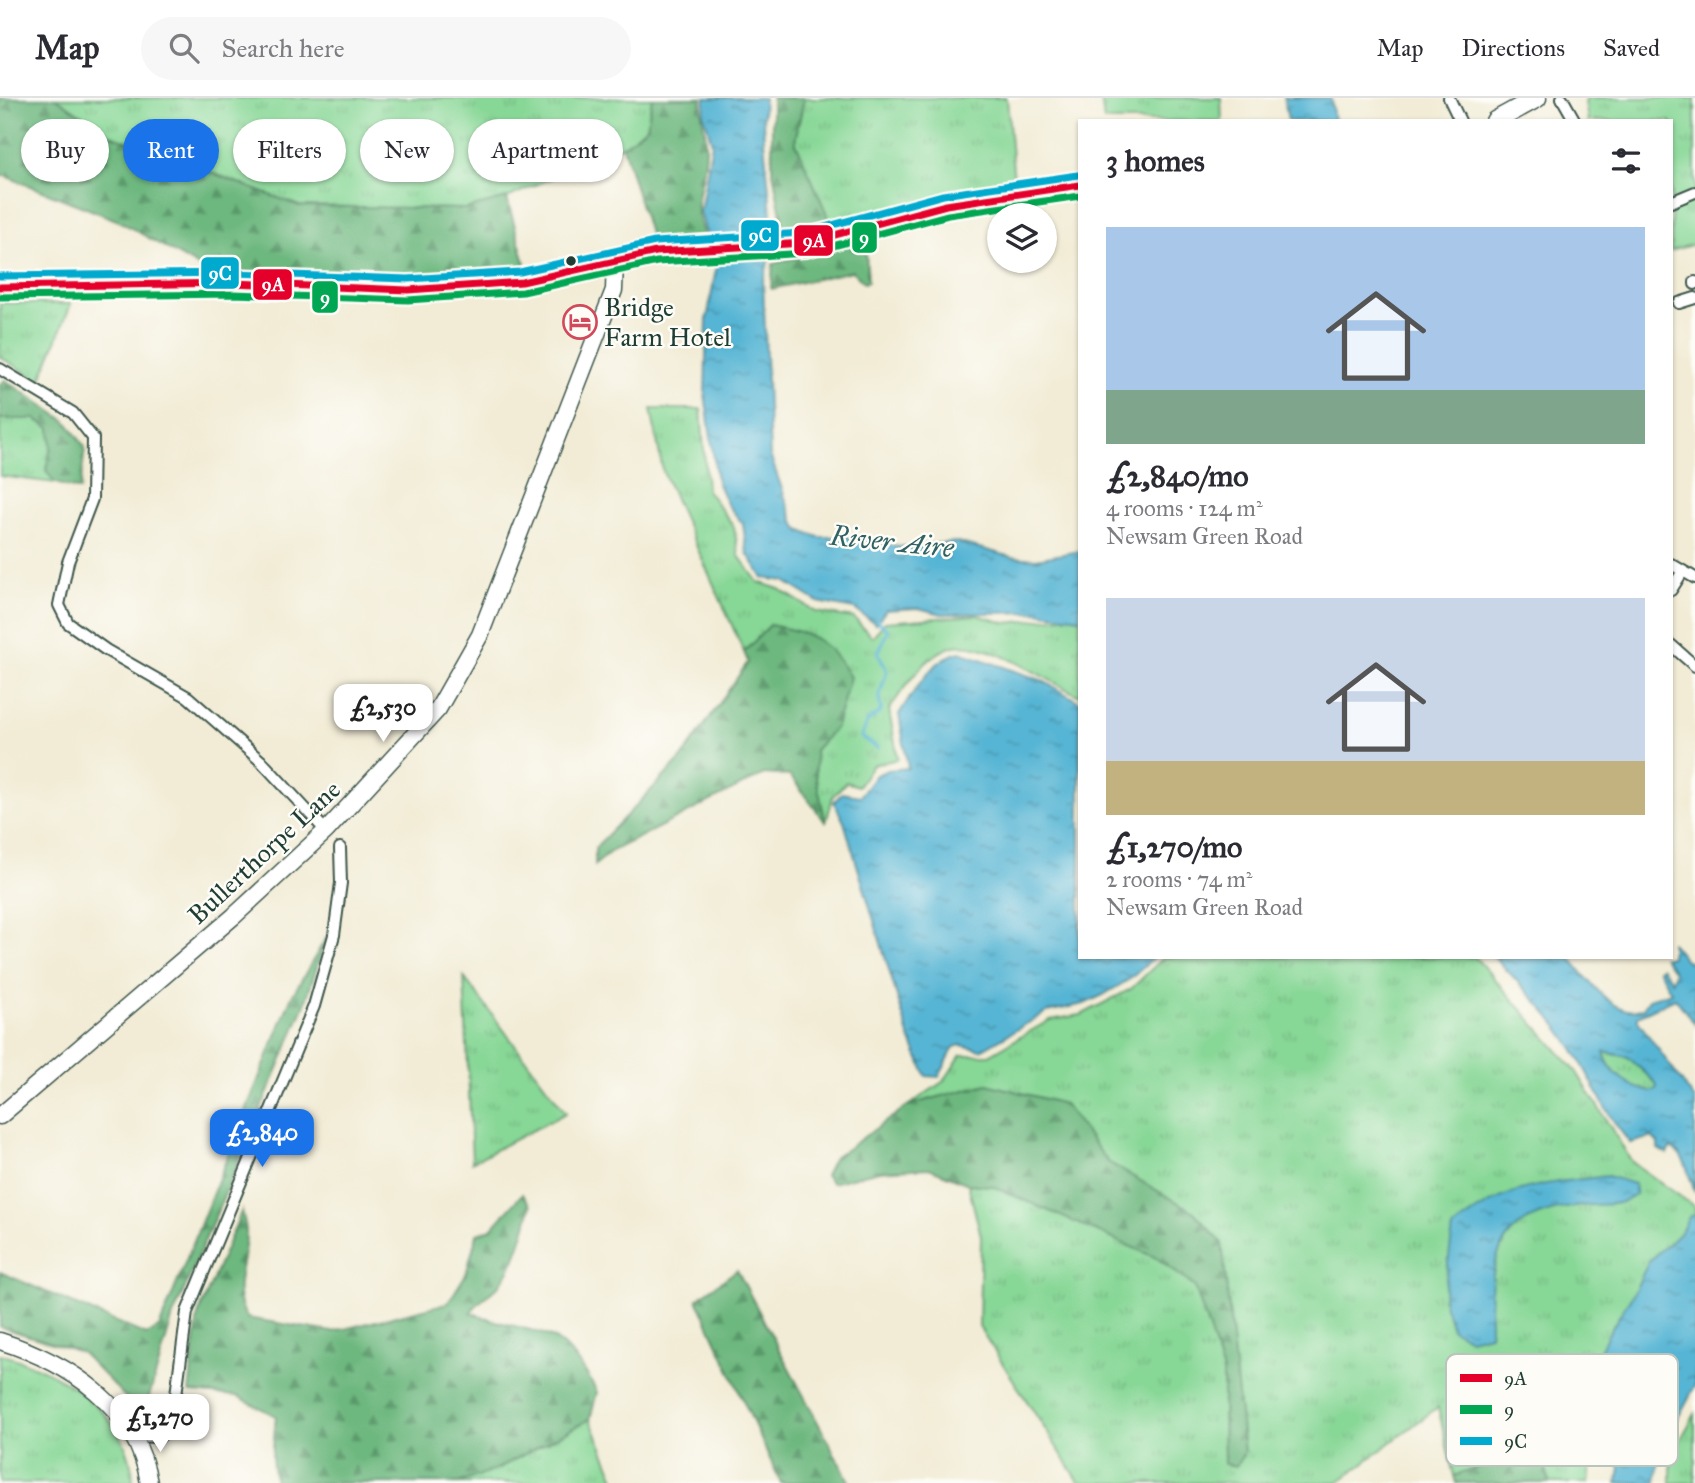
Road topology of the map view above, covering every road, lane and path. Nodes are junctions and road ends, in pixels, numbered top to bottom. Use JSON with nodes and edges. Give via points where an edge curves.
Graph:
{"nodes":[{"id":1,"x":1449,"y":98,"type":"edge"},
{"id":2,"x":1537,"y":98,"type":"edge"},
{"id":3,"x":1562,"y":98,"type":"edge"},
{"id":4,"x":1459,"y":119,"type":"edge"},
{"id":5,"x":1499,"y":119,"type":"edge"},
{"id":6,"x":1574,"y":119,"type":"edge"},
{"id":7,"x":1078,"y":185,"type":"edge"},
{"id":8,"x":1695,"y":192,"type":"edge"},
{"id":9,"x":1673,"y":201,"type":"edge"},
{"id":10,"x":615,"y":261,"type":"junction"},
{"id":11,"x":0,"y":287,"type":"edge"},
{"id":12,"x":1695,"y":298,"type":"edge"},
{"id":13,"x":1679,"y":303,"type":"dead end"},
{"id":14,"x":0,"y":369,"type":"edge"},
{"id":15,"x":1673,"y":565,"type":"edge"},
{"id":16,"x":1683,"y":571,"type":"junction"},
{"id":17,"x":1695,"y":578,"type":"edge"},
{"id":18,"x":1673,"y":587,"type":"edge"},
{"id":19,"x":1673,"y":647,"type":"edge"},
{"id":20,"x":1695,"y":666,"type":"edge"},
{"id":21,"x":327,"y":831,"type":"junction"},
{"id":22,"x":340,"y":848,"type":"dead end"},
{"id":23,"x":0,"y":1116,"type":"edge"},
{"id":24,"x":0,"y":1341,"type":"edge"},
{"id":25,"x":133,"y":1436,"type":"junction"},
{"id":26,"x":149,"y":1483,"type":"edge"}],
"edges":[{"from":1,"to":4,"type":"street"},
{"from":2,"to":5,"type":"main road"},
{"from":3,"to":6,"type":"street"},
{"from":7,"to":10,"type":"main road","via":[[946,205],[805,243],[702,247]]},
{"from":8,"to":9,"type":"street"},
{"from":10,"to":11,"type":"main road","via":[[522,282],[408,289],[232,283]]},
{"from":10,"to":21,"type":"street","name":"Bullerthorpe Lane","via":[[614,290],[480,635],[438,709]]},
{"from":12,"to":13,"type":"street"},
{"from":14,"to":21,"type":"street","via":[[73,413],[93,438],[92,499],[68,562],[59,605],[68,623],[188,696],[261,761]]},
{"from":15,"to":16,"type":"street"},
{"from":16,"to":17,"type":"street"},
{"from":16,"to":18,"type":"street"},
{"from":19,"to":20,"type":"street"},
{"from":21,"to":23,"type":"street","name":"Bullerthorpe Lane"},
{"from":22,"to":25,"type":"street","via":[[334,935],[314,1006],[187,1312],[172,1425],[159,1437]]},
{"from":24,"to":25,"type":"street","via":[[51,1359],[83,1379]]},
{"from":25,"to":26,"type":"street"}]}
